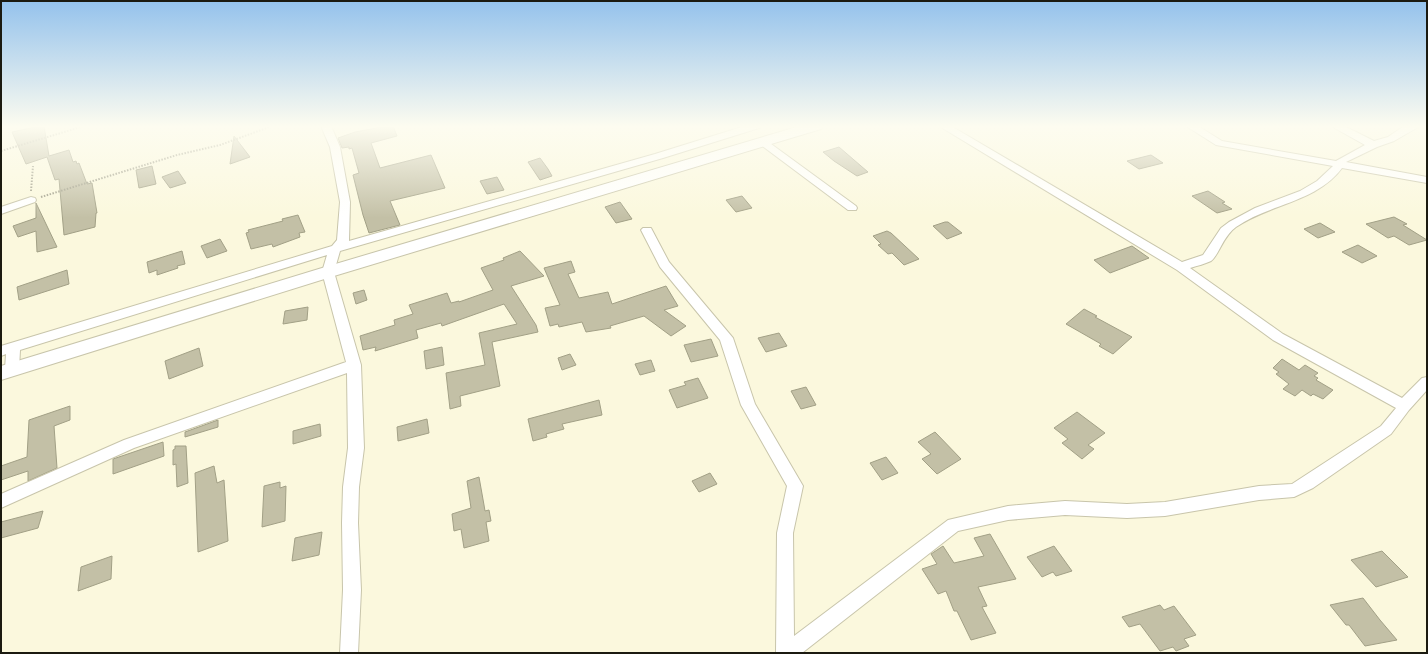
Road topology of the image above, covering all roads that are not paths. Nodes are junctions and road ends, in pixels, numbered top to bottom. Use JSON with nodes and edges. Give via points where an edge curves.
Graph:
{"nodes":[{"id":1,"x":337,"y":157,"type":"edge"},
{"id":2,"x":654,"y":157,"type":"edge"},
{"id":3,"x":718,"y":157,"type":"edge"},
{"id":4,"x":782,"y":157,"type":"edge"},
{"id":5,"x":995,"y":157,"type":"edge"},
{"id":6,"x":1298,"y":157,"type":"edge"},
{"id":7,"x":1349,"y":157,"type":"edge"},
{"id":8,"x":1339,"y":164,"type":"junction"},
{"id":9,"x":603,"y":172,"type":"junction"},
{"id":10,"x":1427,"y":180,"type":"edge"},
{"id":11,"x":614,"y":187,"type":"junction"},
{"id":12,"x":31,"y":200,"type":"road end"},
{"id":13,"x":852,"y":208,"type":"dead end"},
{"id":14,"x":1,"y":211,"type":"edge"},
{"id":15,"x":647,"y":230,"type":"dead end"},
{"id":16,"x":335,"y":250,"type":"junction"},
{"id":17,"x":1181,"y":268,"type":"junction"},
{"id":18,"x":328,"y":272,"type":"junction"},
{"id":19,"x":7,"y":349,"type":"edge"},
{"id":20,"x":354,"y":364,"type":"junction"},
{"id":21,"x":7,"y":371,"type":"edge"},
{"id":22,"x":1427,"y":382,"type":"edge"},
{"id":23,"x":1404,"y":406,"type":"junction"},
{"id":24,"x":1,"y":501,"type":"edge"},
{"id":25,"x":349,"y":653,"type":"edge"},
{"id":26,"x":786,"y":653,"type":"edge"}],
"edges":[{"from":1,"to":16,"type":"street","via":[[345,202],[343,241]]},
{"from":2,"to":9,"type":"street"},
{"from":3,"to":11,"type":"main road"},
{"from":4,"to":13,"type":"street"},
{"from":5,"to":17,"type":"street"},
{"from":6,"to":8,"type":"street"},
{"from":7,"to":8,"type":"street"},
{"from":8,"to":10,"type":"street"},
{"from":8,"to":17,"type":"street","via":[[1321,183],[1304,193],[1259,210],[1233,224],[1207,258]]},
{"from":9,"to":11,"type":"street"},
{"from":9,"to":16,"type":"street"},
{"from":11,"to":18,"type":"main road"},
{"from":12,"to":14,"type":"street"},
{"from":15,"to":26,"type":"street","via":[[664,264],[726,338],[748,405],[795,486],[785,533]]},
{"from":16,"to":18,"type":"street"},
{"from":16,"to":19,"type":"street"},
{"from":17,"to":23,"type":"street","via":[[1278,337]]},
{"from":18,"to":20,"type":"street"},
{"from":18,"to":21,"type":"main road"},
{"from":19,"to":21,"type":"street"},
{"from":20,"to":24,"type":"street","via":[[129,444]]},
{"from":20,"to":25,"type":"street","via":[[356,448],[351,487],[352,590]]},
{"from":22,"to":23,"type":"street"},
{"from":23,"to":26,"type":"street","via":[[1386,430],[1294,490],[1259,493],[1165,509],[1127,511],[1065,508],[1008,513],[954,526]]}]}
